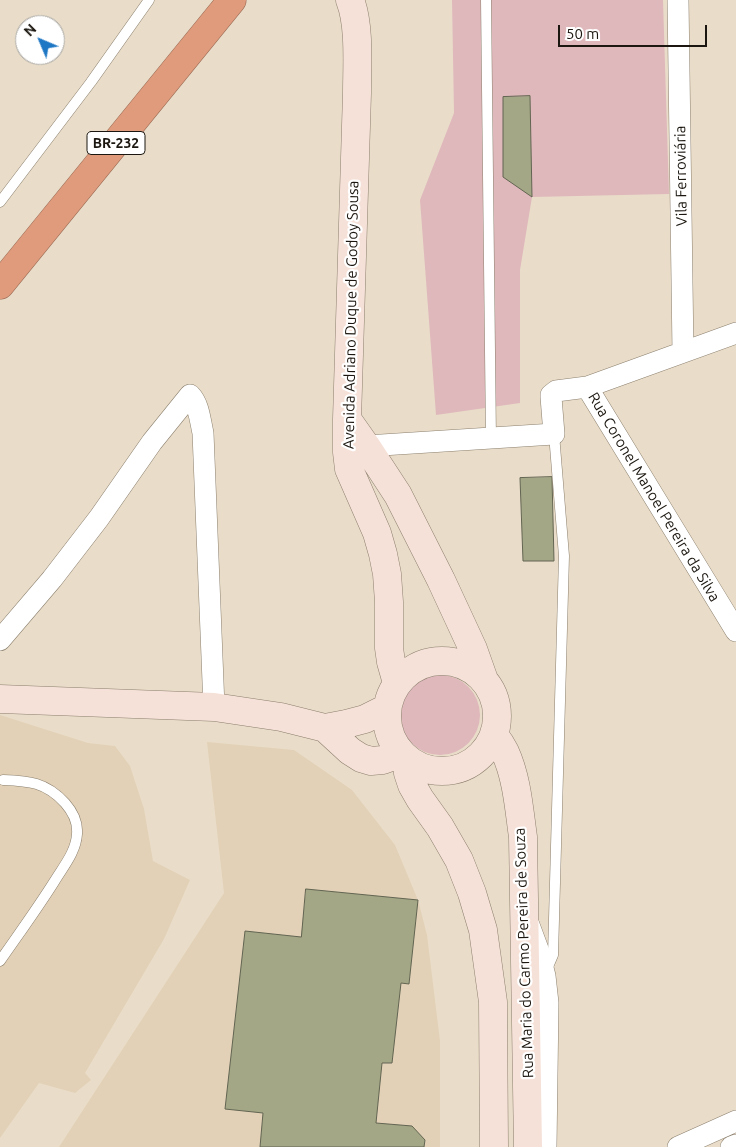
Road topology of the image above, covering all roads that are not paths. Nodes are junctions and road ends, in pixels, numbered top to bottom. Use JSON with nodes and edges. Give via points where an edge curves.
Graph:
{"nodes":[{"id":1,"x":149,"y":0,"type":"edge"},
{"id":2,"x":232,"y":0,"type":"edge"},
{"id":3,"x":486,"y":0,"type":"edge"},
{"id":4,"x":678,"y":0,"type":"edge"},
{"id":5,"x":354,"y":3,"type":"edge"},
{"id":6,"x":0,"y":202,"type":"edge"},
{"id":7,"x":0,"y":285,"type":"edge"},
{"id":8,"x":736,"y":333,"type":"edge"},
{"id":9,"x":683,"y":352,"type":"junction"},
{"id":10,"x":587,"y":387,"type":"junction"},
{"id":11,"x":554,"y":434,"type":"junction"},
{"id":12,"x":491,"y":439,"type":"junction"},
{"id":13,"x":357,"y":449,"type":"junction"},
{"id":14,"x":736,"y":632,"type":"edge"},
{"id":15,"x":0,"y":640,"type":"edge"},
{"id":16,"x":484,"y":680,"type":"junction"},
{"id":17,"x":397,"y":683,"type":"junction"},
{"id":18,"x":0,"y":699,"type":"edge"},
{"id":19,"x":214,"y":707,"type":"junction"},
{"id":20,"x":387,"y":708,"type":"junction"},
{"id":21,"x":324,"y":728,"type":"junction"},
{"id":22,"x":494,"y":735,"type":"junction"},
{"id":23,"x":403,"y":756,"type":"junction"},
{"id":24,"x":3,"y":780,"type":"dead end"},
{"id":25,"x":524,"y":912,"type":"junction"},
{"id":26,"x":0,"y":961,"type":"edge"},
{"id":27,"x":545,"y":976,"type":"junction"},
{"id":28,"x":736,"y":1121,"type":"edge"},
{"id":29,"x":736,"y":1145,"type":"edge"},
{"id":30,"x":494,"y":1147,"type":"edge"},
{"id":31,"x":528,"y":1147,"type":"edge"},
{"id":32,"x":546,"y":1147,"type":"edge"},
{"id":33,"x":678,"y":1147,"type":"edge"},
{"id":34,"x":731,"y":1147,"type":"edge"}],
"edges":[{"from":1,"to":6,"type":"lane"},
{"from":2,"to":7,"type":"highway","number":"BR-232"},
{"from":3,"to":12,"type":"lane"},
{"from":4,"to":9,"type":"street","name":"Vila Ferroviária"},
{"from":5,"to":13,"type":"main road","name":"Avenida Adriano Duque de Godoy Sousa","via":[[357,93],[347,419]]},
{"from":8,"to":9,"type":"street"},
{"from":9,"to":10,"type":"street"},
{"from":10,"to":11,"type":"street","via":[[553,392]]},
{"from":10,"to":14,"type":"street","name":"Rua Coronel Manoel Pereira da Silva"},
{"from":11,"to":12,"type":"street"},
{"from":11,"to":27,"type":"lane","via":[[564,556],[553,955]]},
{"from":12,"to":13,"type":"street"},
{"from":13,"to":16,"type":"main road","via":[[398,495],[473,649]]},
{"from":13,"to":17,"type":"main road","name":"Avenida Adriano Duque de Godoy Sousa","via":[[349,469],[384,554],[389,648]]},
{"from":15,"to":19,"type":"street","via":[[52,579],[190,395],[197,406],[203,433]]},
{"from":16,"to":17,"type":"main road","via":[[472,669],[440,661],[409,671]]},
{"from":16,"to":22,"type":"main road","via":[[494,697],[497,716]]},
{"from":17,"to":20,"type":"main road"},
{"from":18,"to":19,"type":"main road"},
{"from":19,"to":21,"type":"main road","via":[[281,717]]},
{"from":20,"to":21,"type":"main road","via":[[365,719]]},
{"from":20,"to":23,"type":"main road","via":[[390,738]]},
{"from":21,"to":23,"type":"main road","via":[[362,758],[371,761]]},
{"from":22,"to":23,"type":"main road","via":[[485,752],[452,772],[433,772]]},
{"from":22,"to":25,"type":"main road","name":"Rua Maria do Carmo Pereira de Souza","via":[[504,750],[516,788],[523,837]]},
{"from":23,"to":30,"type":"main road","via":[[412,785],[459,860],[483,930],[492,1002]]},
{"from":24,"to":26,"type":"lane","via":[[28,782],[47,788],[72,811],[77,836],[72,854]]},
{"from":25,"to":27,"type":"street"},
{"from":25,"to":31,"type":"main road","name":"Rua Maria do Carmo Pereira de Souza"},
{"from":27,"to":32,"type":"street","via":[[548,1003]]},
{"from":28,"to":33,"type":"street"},
{"from":29,"to":34,"type":"street"}]}
